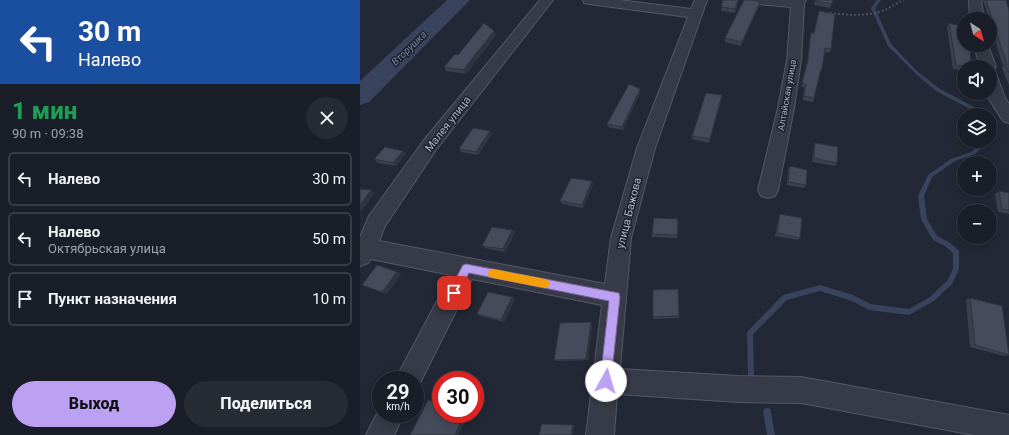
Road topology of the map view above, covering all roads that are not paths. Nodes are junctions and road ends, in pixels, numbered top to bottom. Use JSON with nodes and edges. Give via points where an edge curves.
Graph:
{"nodes":[{"id":1,"x":547,"y":0,"type":"edge"},
{"id":2,"x":589,"y":0,"type":"edge"},
{"id":3,"x":757,"y":0,"type":"edge"},
{"id":4,"x":974,"y":0,"type":"edge"},
{"id":5,"x":798,"y":5,"type":"edge"},
{"id":6,"x":698,"y":7,"type":"edge"},
{"id":7,"x":976,"y":12,"type":"edge"},
{"id":8,"x":997,"y":99,"type":"edge"},
{"id":9,"x":1009,"y":117,"type":"edge"},
{"id":10,"x":768,"y":190,"type":"dead end"},
{"id":11,"x":362,"y":251,"type":"edge"},
{"id":12,"x":466,"y":268,"type":"junction"},
{"id":13,"x":615,"y":297,"type":"junction"},
{"id":14,"x":413,"y":371,"type":"edge"},
{"id":15,"x":606,"y":381,"type":"junction"},
{"id":16,"x":386,"y":423,"type":"edge"},
{"id":17,"x":1009,"y":428,"type":"edge"},
{"id":18,"x":380,"y":435,"type":"edge"},
{"id":19,"x":600,"y":435,"type":"edge"}],
"edges":[{"from":1,"to":11,"type":"street","name":"Малея улица","via":[[430,145],[376,222]]},
{"from":2,"to":6,"type":"street"},
{"from":3,"to":5,"type":"street"},
{"from":4,"to":7,"type":"street"},
{"from":5,"to":10,"type":"street","name":"Алтайская улица","via":[[794,60]]},
{"from":6,"to":13,"type":"street","name":"улица Бажова","via":[[646,148],[621,238]]},
{"from":8,"to":9,"type":"street"},
{"from":11,"to":12,"type":"street"},
{"from":12,"to":13,"type":"street"},
{"from":12,"to":14,"type":"street"},
{"from":13,"to":15,"type":"street","name":"улица Бажова"},
{"from":15,"to":17,"type":"street","via":[[801,390]]},
{"from":15,"to":19,"type":"street","name":"улица Бажова"},
{"from":16,"to":18,"type":"street"}]}
